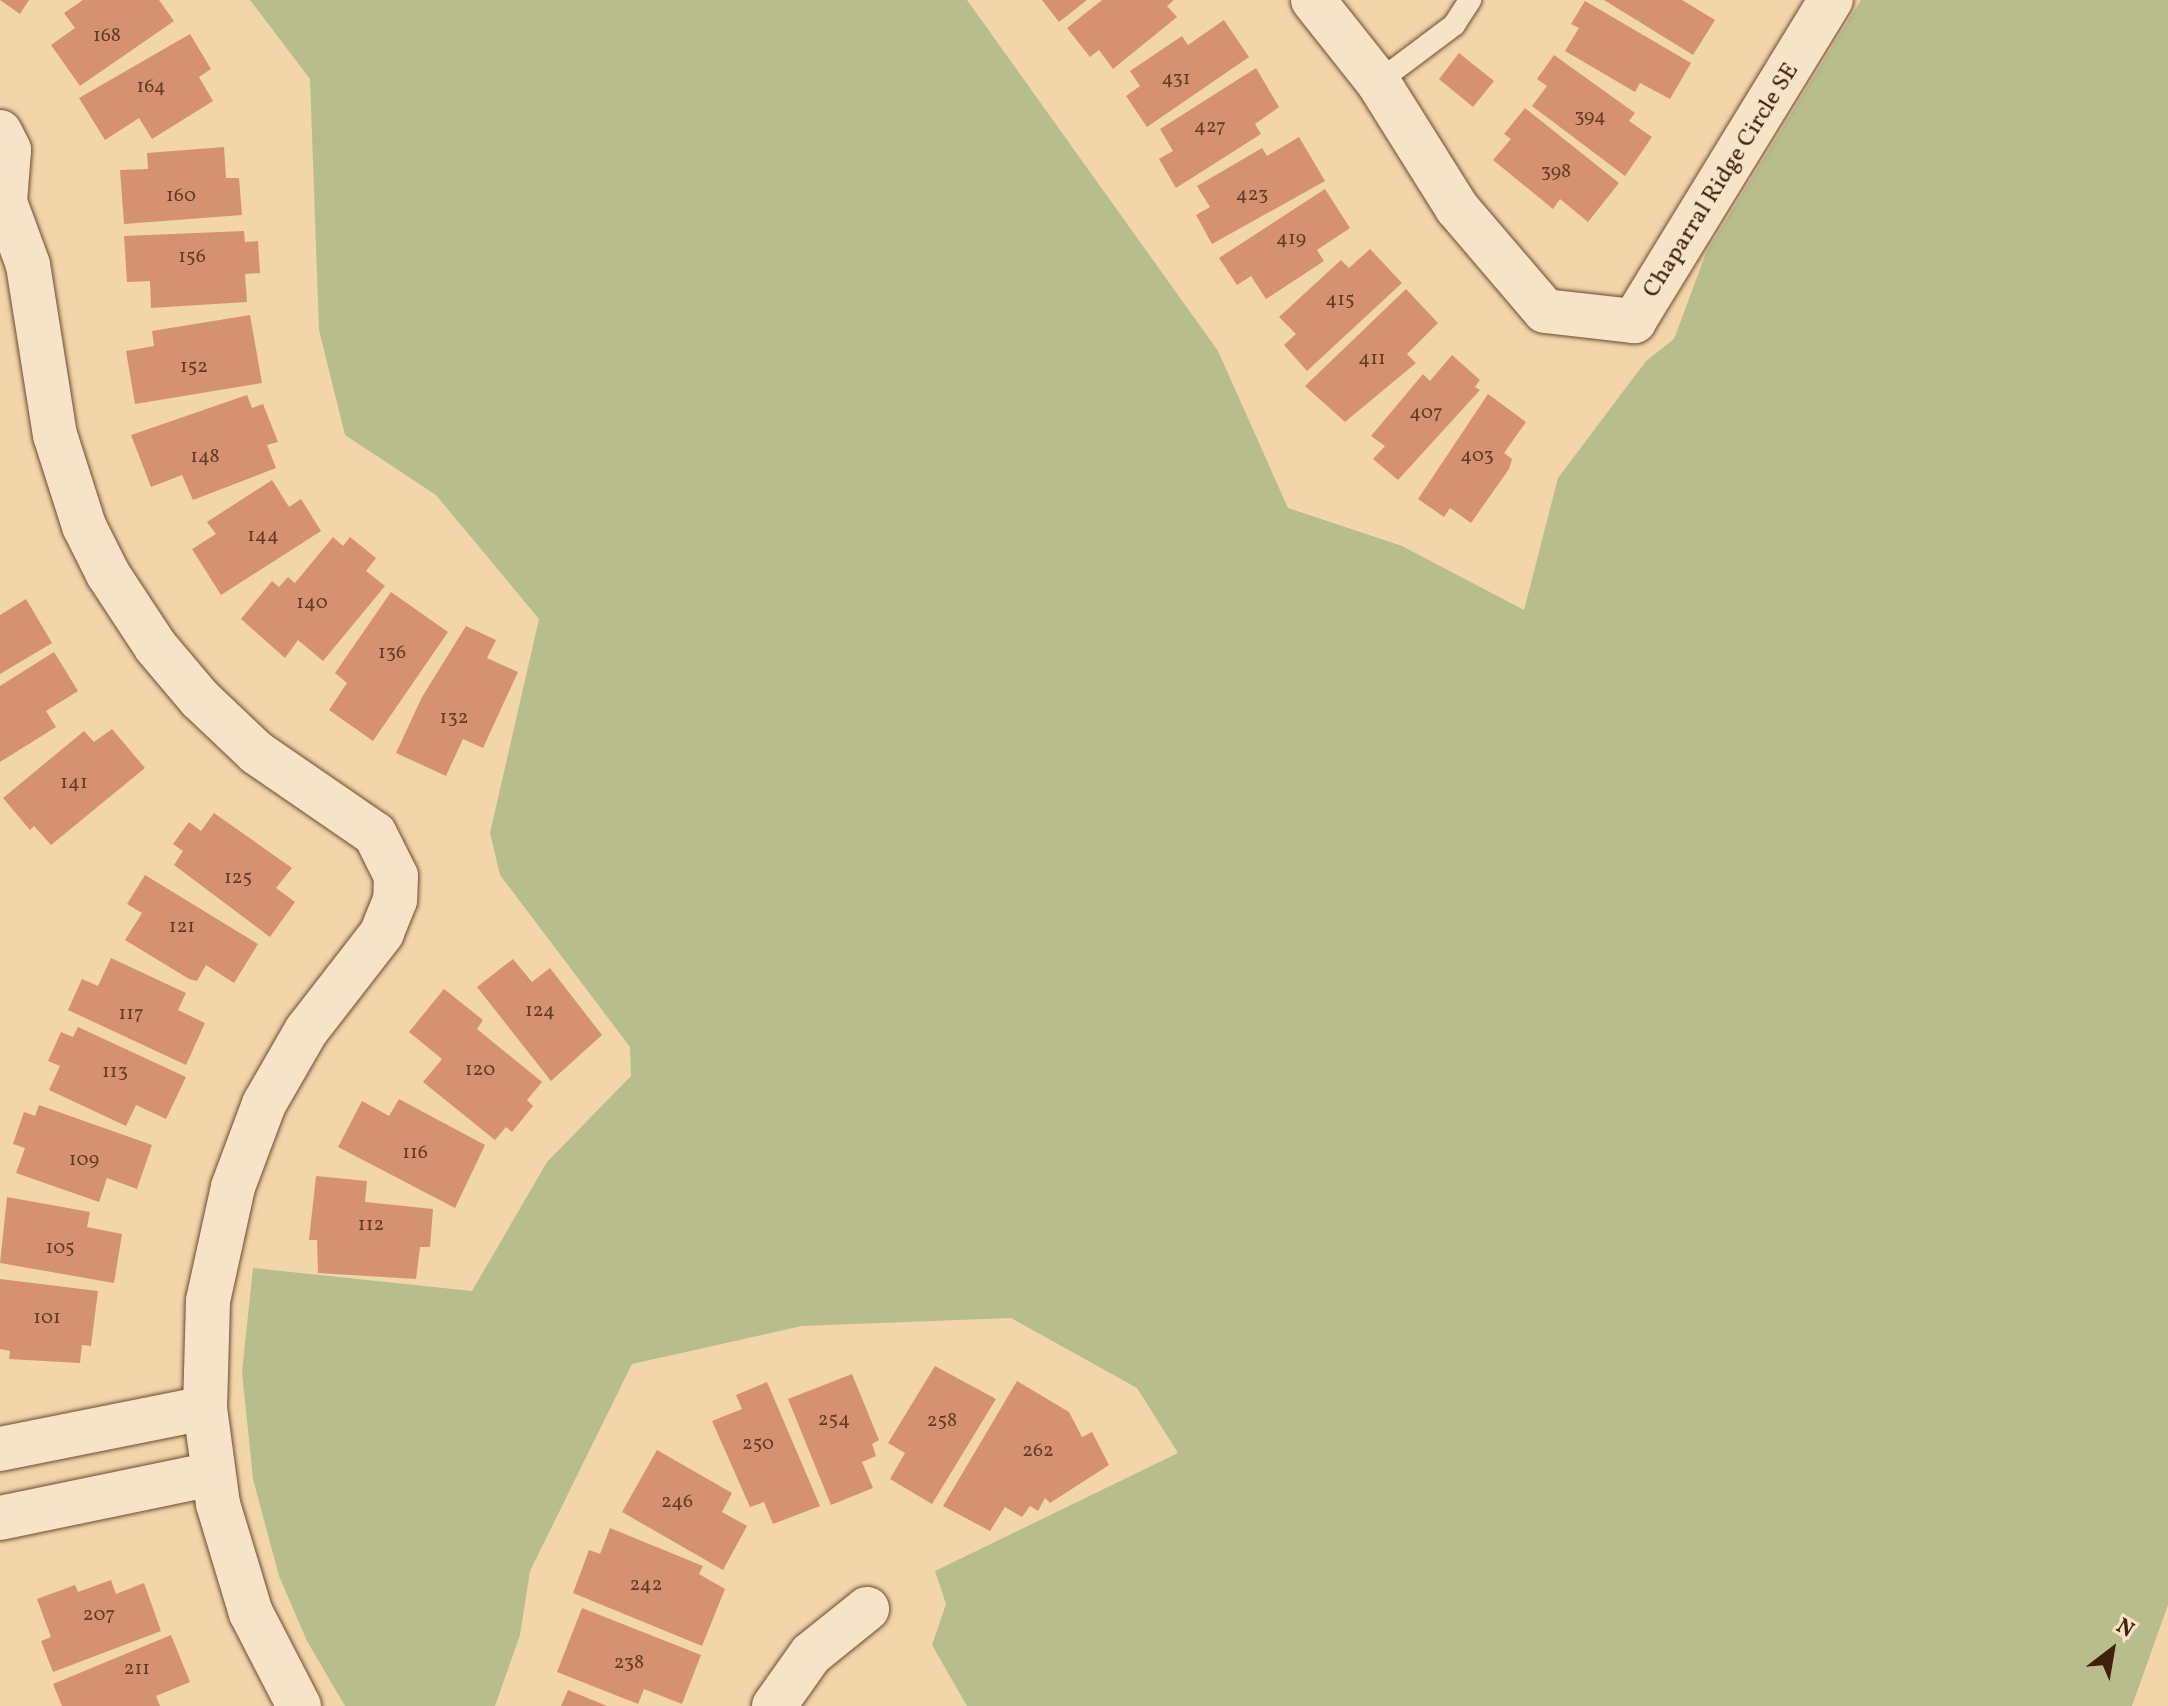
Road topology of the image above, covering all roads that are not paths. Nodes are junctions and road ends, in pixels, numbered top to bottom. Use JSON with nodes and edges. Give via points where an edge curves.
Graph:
{"nodes":[{"id":1,"x":1313,"y":0,"type":"edge"},
{"id":2,"x":1470,"y":0,"type":"edge"},
{"id":3,"x":1831,"y":0,"type":"edge"},
{"id":4,"x":1378,"y":82,"type":"junction"},
{"id":5,"x":0,"y":132,"type":"edge"},
{"id":6,"x":2,"y":202,"type":"edge"},
{"id":7,"x":208,"y":1441,"type":"junction"},
{"id":8,"x":0,"y":1449,"type":"edge"},
{"id":9,"x":0,"y":1518,"type":"edge"},
{"id":10,"x":867,"y":1609,"type":"dead end"},
{"id":11,"x":299,"y":1706,"type":"edge"},
{"id":12,"x":774,"y":1706,"type":"edge"}],
"edges":[{"from":1,"to":4,"type":"street","name":"Chaparral Ridge Circle SE"},
{"from":2,"to":4,"type":"lane","via":[[1454,25]]},
{"from":3,"to":4,"type":"street","name":"Chaparral Ridge Circle SE","via":[[1634,321],[1545,311],[1457,208]]},
{"from":5,"to":6,"type":"street","via":[[9,150]]},
{"from":6,"to":7,"type":"street","via":[[28,265],[44,383],[63,464],[84,526],[116,588],[156,647],[208,708],[283,773],[375,834],[396,876],[395,900],[382,933],[306,1031],[264,1104],[241,1158],[213,1272]]},
{"from":7,"to":8,"type":"street"},
{"from":7,"to":9,"type":"street"},
{"from":7,"to":11,"type":"street","via":[[251,1613]]},
{"from":10,"to":12,"type":"street","via":[[811,1654]]}]}
